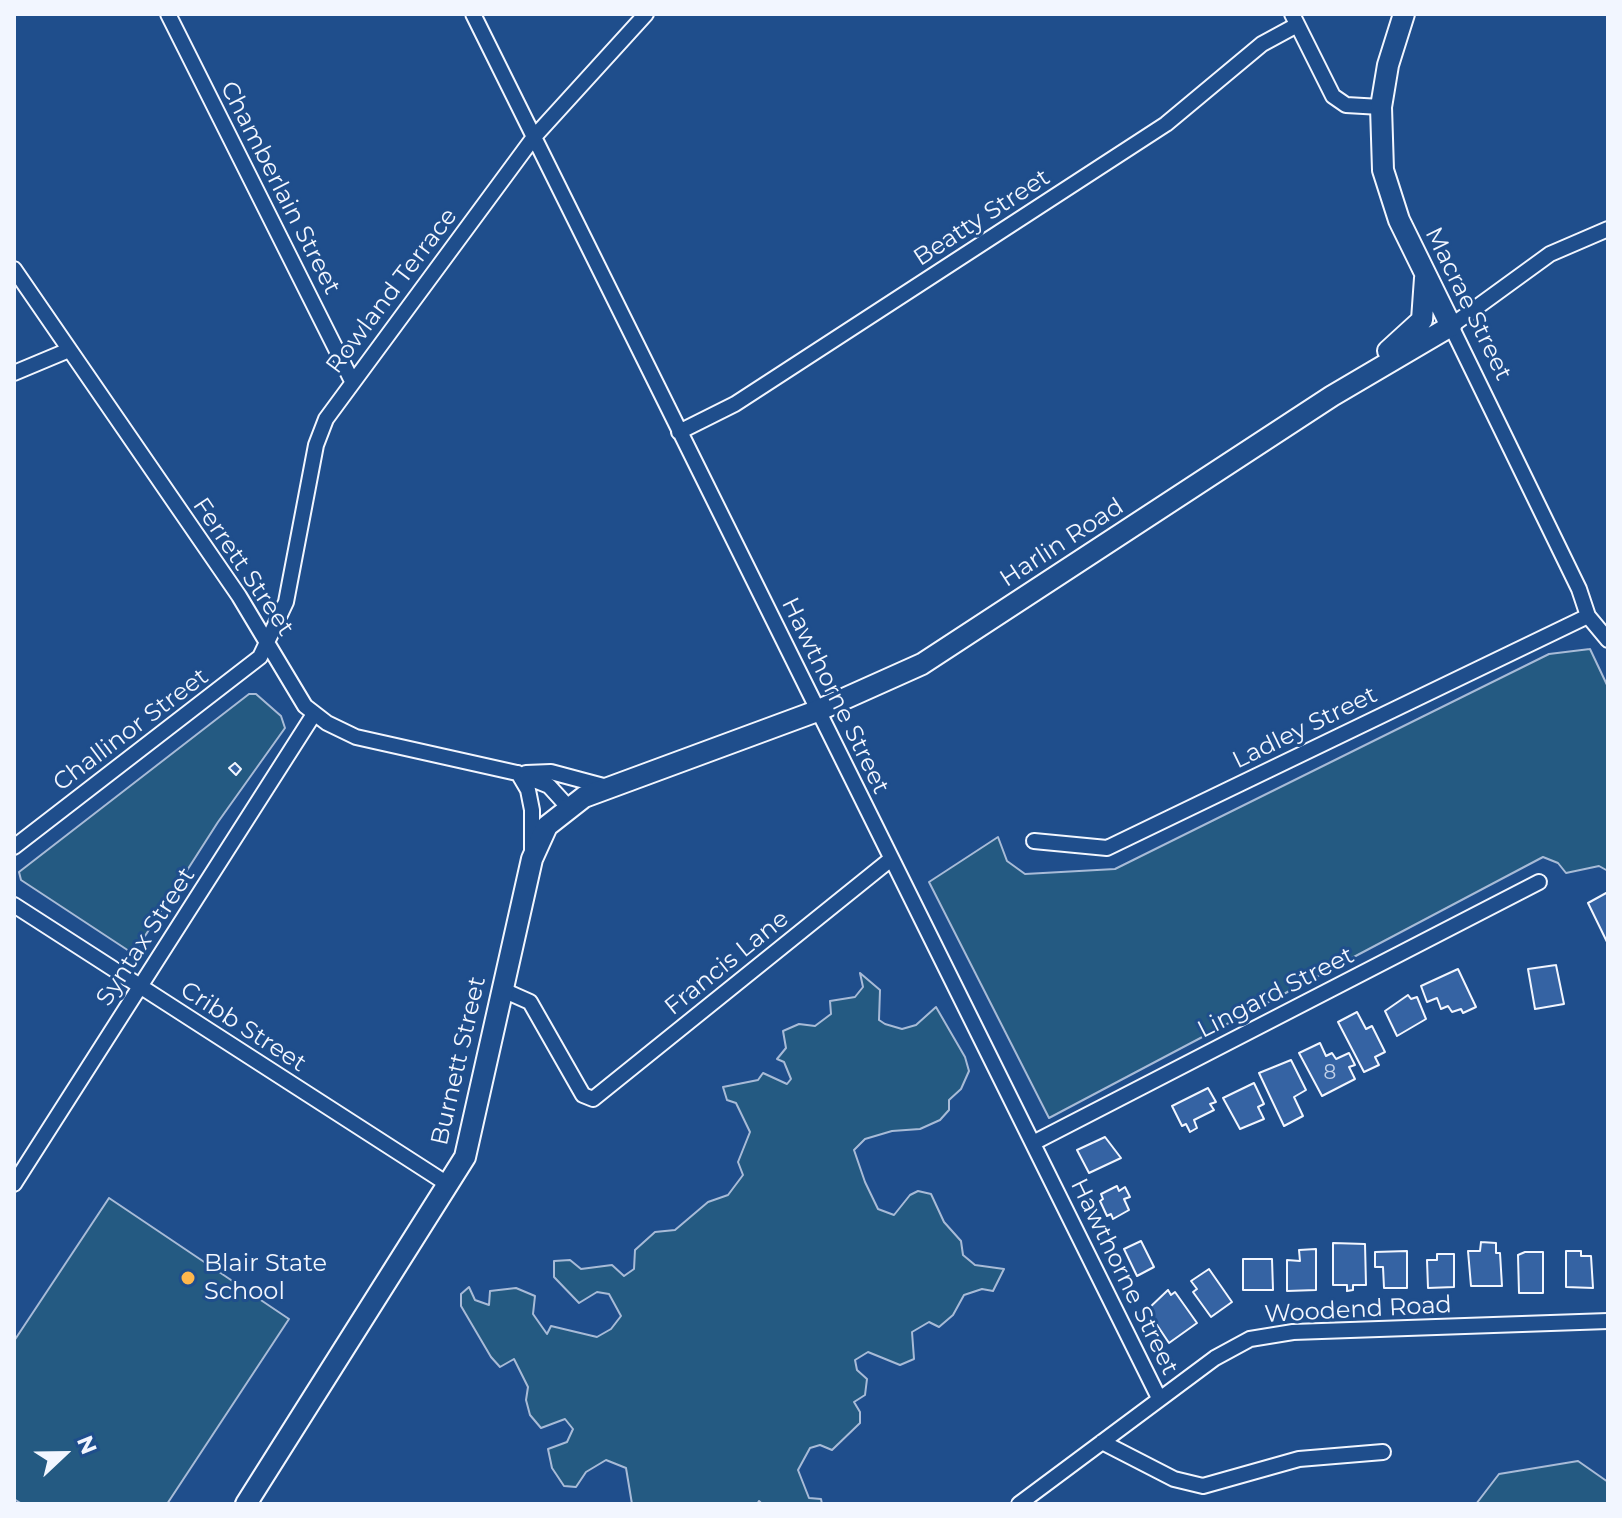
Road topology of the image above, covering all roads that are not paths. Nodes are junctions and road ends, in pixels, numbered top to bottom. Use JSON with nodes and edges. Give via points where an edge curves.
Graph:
{"nodes":[{"id":1,"x":168,"y":14,"type":"edge"},
{"id":2,"x":473,"y":14,"type":"edge"},
{"id":3,"x":646,"y":14,"type":"edge"},
{"id":4,"x":1404,"y":14,"type":"edge"},
{"id":5,"x":1294,"y":19,"type":"edge"},
{"id":6,"x":1381,"y":107,"type":"junction"},
{"id":7,"x":534,"y":137,"type":"junction"},
{"id":8,"x":1608,"y":229,"type":"edge"},
{"id":9,"x":14,"y":269,"type":"edge"},
{"id":10,"x":1425,"y":270,"type":"junction"},
{"id":11,"x":1451,"y":326,"type":"junction"},
{"id":12,"x":69,"y":350,"type":"junction"},
{"id":13,"x":14,"y":373,"type":"edge"},
{"id":14,"x":352,"y":381,"type":"junction"},
{"id":15,"x":1332,"y":396,"type":"junction"},
{"id":16,"x":679,"y":432,"type":"junction"},
{"id":17,"x":1588,"y":616,"type":"junction"},
{"id":18,"x":1608,"y":640,"type":"edge"},
{"id":19,"x":269,"y":644,"type":"junction"},
{"id":20,"x":817,"y":711,"type":"junction"},
{"id":21,"x":314,"y":714,"type":"junction"},
{"id":22,"x":517,"y":773,"type":"junction"},
{"id":23,"x":611,"y":788,"type":"junction"},
{"id":24,"x":569,"y":808,"type":"junction"},
{"id":25,"x":1034,"y":841,"type":"dead end"},
{"id":26,"x":14,"y":847,"type":"edge"},
{"id":27,"x":532,"y":859,"type":"junction"},
{"id":28,"x":891,"y":859,"type":"junction"},
{"id":29,"x":1539,"y":882,"type":"dead end"},
{"id":30,"x":14,"y":905,"type":"edge"},
{"id":31,"x":141,"y":987,"type":"junction"},
{"id":32,"x":503,"y":990,"type":"junction"},
{"id":33,"x":1033,"y":1143,"type":"junction"},
{"id":34,"x":14,"y":1184,"type":"edge"},
{"id":35,"x":449,"y":1185,"type":"junction"},
{"id":36,"x":1608,"y":1321,"type":"edge"},
{"id":37,"x":1159,"y":1398,"type":"junction"},
{"id":38,"x":1102,"y":1442,"type":"junction"},
{"id":39,"x":1383,"y":1452,"type":"dead end"},
{"id":40,"x":246,"y":1504,"type":"edge"},
{"id":41,"x":1019,"y":1504,"type":"edge"}],
"edges":[{"from":1,"to":14,"type":"street","name":"Chamberlain Street"},
{"from":2,"to":7,"type":"street","name":"Hawthorne Street"},
{"from":3,"to":7,"type":"street","name":"Rowland Terrace"},
{"from":4,"to":6,"type":"main road","name":"Macrae Street"},
{"from":5,"to":6,"type":"street","via":[[1333,96],[1346,105]]},
{"from":5,"to":16,"type":"street","name":"Beatty Street","via":[[1166,124],[735,404]]},
{"from":6,"to":10,"type":"main road","name":"Macrae Street","via":[[1380,153],[1387,188]]},
{"from":7,"to":14,"type":"street","name":"Rowland Terrace"},
{"from":7,"to":16,"type":"street","name":"Hawthorne Street"},
{"from":8,"to":11,"type":"street","name":"Harlin Road","via":[[1550,254]]},
{"from":9,"to":12,"type":"street","name":"Ferrett Street"},
{"from":10,"to":11,"type":"main road","name":"Macrae Street"},
{"from":10,"to":15,"type":"main road","via":[[1426,305],[1418,327]]},
{"from":11,"to":15,"type":"main road","name":"Harlin Road"},
{"from":11,"to":17,"type":"street","name":"Macrae Street"},
{"from":12,"to":13,"type":"street"},
{"from":12,"to":19,"type":"street","name":"Ferrett Street"},
{"from":14,"to":19,"type":"street","name":"Rowland Terrace","via":[[319,436],[286,602]]},
{"from":15,"to":20,"type":"main road","name":"Harlin Road","via":[[942,653]]},
{"from":16,"to":20,"type":"street","name":"Hawthorne Street"},
{"from":17,"to":18,"type":"street","name":"Macrae Street"},
{"from":17,"to":25,"type":"street","name":"Ladley Street","via":[[1107,848]]},
{"from":19,"to":21,"type":"street","name":"Ferrett Street"},
{"from":19,"to":26,"type":"street","name":"Challinor Street","via":[[253,664]]},
{"from":20,"to":23,"type":"main road","name":"Harlin Road"},
{"from":20,"to":28,"type":"street","name":"Hawthorne Street"},
{"from":21,"to":22,"type":"street","name":"Ferrett Street","via":[[356,737]]},
{"from":21,"to":31,"type":"street","name":"Syntax Street"},
{"from":22,"to":23,"type":"street","via":[[551,772]]},
{"from":22,"to":24,"type":"street","name":"Ferrett Street","via":[[549,786]]},
{"from":22,"to":27,"type":"street","via":[[532,810]]},
{"from":23,"to":24,"type":"main road","name":"Harlin Road"},
{"from":24,"to":27,"type":"main road","name":"Harlin Road","via":[[547,826]]},
{"from":27,"to":32,"type":"main road","name":"Burnett Street"},
{"from":28,"to":32,"type":"street","name":"Francis Lane","via":[[589,1099],[535,1007]]},
{"from":28,"to":33,"type":"street","name":"Hawthorne Street"},
{"from":29,"to":33,"type":"street","name":"Lingard Street"},
{"from":30,"to":31,"type":"street","name":"Cribb Street"},
{"from":31,"to":34,"type":"street","name":"Syntax Street"},
{"from":31,"to":35,"type":"street","name":"Cribb Street"},
{"from":32,"to":35,"type":"main road","name":"Burnett Street","via":[[467,1149]]},
{"from":33,"to":37,"type":"street","name":"Hawthorne Street"},
{"from":35,"to":40,"type":"main road","name":"Burnett Street"},
{"from":36,"to":37,"type":"street","name":"Woodend Road","via":[[1275,1333],[1231,1348]]},
{"from":37,"to":38,"type":"street","name":"Woodend Road"},
{"from":38,"to":39,"type":"street","via":[[1174,1479],[1203,1486],[1299,1459]]},
{"from":38,"to":41,"type":"street","name":"Woodend Road"}]}
